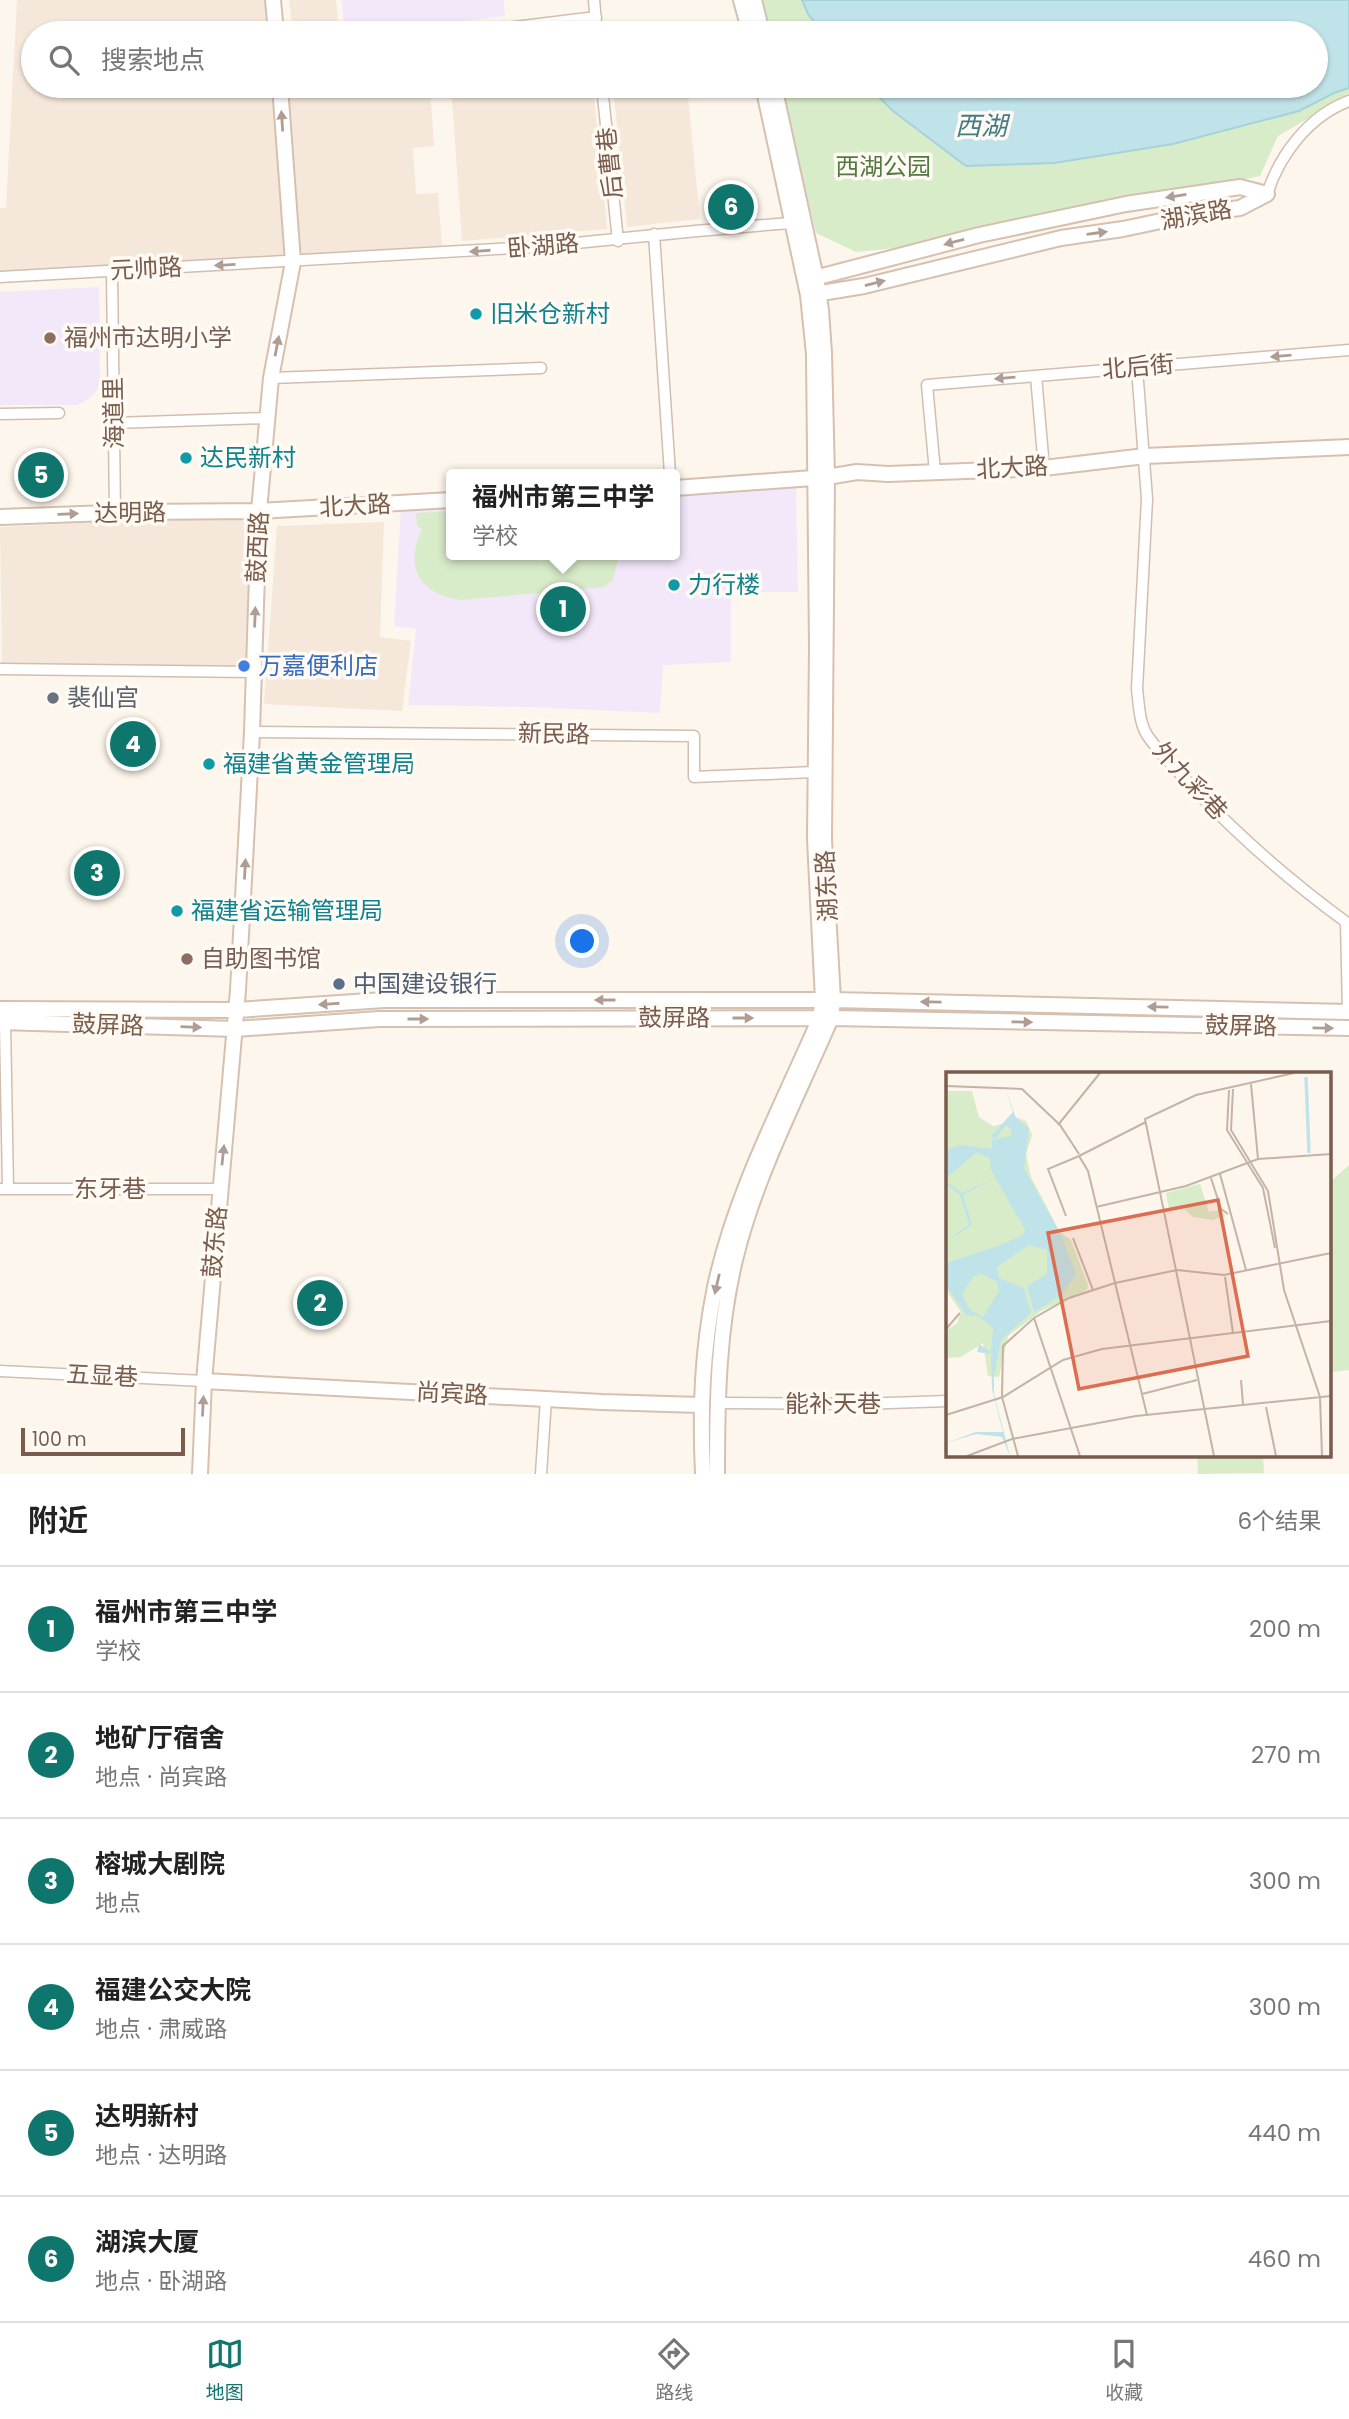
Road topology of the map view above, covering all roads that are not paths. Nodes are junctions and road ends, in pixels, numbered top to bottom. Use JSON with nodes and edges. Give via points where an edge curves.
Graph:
{"nodes":[{"id":1,"x":273,"y":0,"type":"edge"},
{"id":2,"x":594,"y":0,"type":"edge"},
{"id":3,"x":741,"y":0,"type":"edge"},
{"id":4,"x":754,"y":0,"type":"edge"},
{"id":5,"x":596,"y":18,"type":"junction"},
{"id":6,"x":274,"y":21,"type":"edge"},
{"id":7,"x":570,"y":21,"type":"edge"},
{"id":8,"x":596,"y":21,"type":"edge"},
{"id":9,"x":747,"y":21,"type":"edge"},
{"id":10,"x":759,"y":21,"type":"edge"},
{"id":11,"x":281,"y":98,"type":"edge"},
{"id":12,"x":603,"y":98,"type":"edge"},
{"id":13,"x":766,"y":98,"type":"edge"},
{"id":14,"x":776,"y":98,"type":"edge"},
{"id":15,"x":1349,"y":102,"type":"edge"},
{"id":16,"x":1268,"y":194,"type":"junction"},
{"id":17,"x":792,"y":223,"type":"junction"},
{"id":18,"x":654,"y":234,"type":"junction"},
{"id":19,"x":618,"y":241,"type":"junction"},
{"id":20,"x":293,"y":262,"type":"junction"},
{"id":21,"x":112,"y":271,"type":"junction"},
{"id":22,"x":0,"y":276,"type":"edge"},
{"id":23,"x":810,"y":279,"type":"junction"},
{"id":24,"x":813,"y":295,"type":"junction"},
{"id":25,"x":1349,"y":350,"type":"edge"},
{"id":26,"x":541,"y":368,"type":"dead end"},
{"id":27,"x":1137,"y":368,"type":"junction"},
{"id":28,"x":1036,"y":376,"type":"junction"},
{"id":29,"x":271,"y":378,"type":"junction"},
{"id":30,"x":59,"y":413,"type":"dead end"},
{"id":31,"x":0,"y":414,"type":"edge"},
{"id":32,"x":267,"y":418,"type":"junction"},
{"id":33,"x":114,"y":423,"type":"junction"},
{"id":34,"x":1349,"y":447,"type":"edge"},
{"id":35,"x":1145,"y":456,"type":"junction"},
{"id":36,"x":1044,"y":468,"type":"junction"},
{"id":37,"x":670,"y":469,"type":"edge"},
{"id":38,"x":935,"y":472,"type":"junction"},
{"id":39,"x":822,"y":477,"type":"junction"},
{"id":40,"x":680,"y":488,"type":"edge"},
{"id":41,"x":446,"y":500,"type":"edge"},
{"id":42,"x":259,"y":511,"type":"junction"},
{"id":43,"x":115,"y":513,"type":"junction"},
{"id":44,"x":0,"y":517,"type":"edge"},
{"id":45,"x":0,"y":669,"type":"edge"},
{"id":46,"x":253,"y":672,"type":"junction"},
{"id":47,"x":252,"y":732,"type":"junction"},
{"id":48,"x":814,"y":772,"type":"junction"},
{"id":49,"x":828,"y":1000,"type":"junction"},
{"id":50,"x":237,"y":1010,"type":"junction"},
{"id":51,"x":1348,"y":1012,"type":"edge"},
{"id":52,"x":2,"y":1018,"type":"edge"},
{"id":53,"x":826,"y":1018,"type":"junction"},
{"id":54,"x":1349,"y":1028,"type":"edge"},
{"id":55,"x":235,"y":1029,"type":"junction"},
{"id":56,"x":4,"y":1189,"type":"edge"},
{"id":57,"x":219,"y":1189,"type":"junction"},
{"id":58,"x":0,"y":1371,"type":"edge"},
{"id":59,"x":204,"y":1381,"type":"junction"},
{"id":60,"x":545,"y":1399,"type":"junction"},
{"id":61,"x":946,"y":1402,"type":"edge"},
{"id":62,"x":717,"y":1403,"type":"junction"},
{"id":63,"x":700,"y":1405,"type":"junction"},
{"id":64,"x":200,"y":1474,"type":"edge"},
{"id":65,"x":541,"y":1474,"type":"edge"},
{"id":66,"x":703,"y":1474,"type":"edge"},
{"id":67,"x":717,"y":1474,"type":"edge"}],
"edges":[{"from":1,"to":6,"type":"main road"},
{"from":2,"to":5,"type":"street"},
{"from":3,"to":9,"type":"main road"},
{"from":4,"to":10,"type":"main road"},
{"from":5,"to":7,"type":"street"},
{"from":5,"to":8,"type":"street"},
{"from":20,"to":11,"type":"main road","name":"鼓西路","one_way":true},
{"from":12,"to":19,"type":"street","name":"后曹巷"},
{"from":13,"to":17,"type":"main road"},
{"from":14,"to":23,"type":"main road"},
{"from":15,"to":16,"type":"street","via":[[1334,107],[1303,131],[1275,172]]},
{"from":16,"to":23,"type":"main road","name":"湖滨路","one_way":true,"via":[[1240,187],[1126,204],[979,235]]},
{"from":24,"to":16,"type":"main road","name":"湖滨路","one_way":true,"via":[[1061,238],[1240,208]]},
{"from":17,"to":18,"type":"street","name":"卧湖路"},
{"from":17,"to":23,"type":"main road"},
{"from":18,"to":19,"type":"street","name":"卧湖路"},
{"from":18,"to":37,"type":"street"},
{"from":19,"to":20,"type":"street","name":"卧湖路","one_way":true},
{"from":20,"to":21,"type":"street","name":"元帅路","one_way":true},
{"from":29,"to":20,"type":"main road","name":"鼓西路","one_way":true},
{"from":21,"to":22,"type":"street","name":"元帅路"},
{"from":21,"to":33,"type":"street","name":"海道里"},
{"from":23,"to":24,"type":"main road","name":"湖东路"},
{"from":24,"to":39,"type":"main road","name":"湖东路","via":[[824,353]]},
{"from":25,"to":27,"type":"street","name":"北后街","one_way":true},
{"from":26,"to":29,"type":"street"},
{"from":27,"to":28,"type":"street","name":"北后街"},
{"from":27,"to":35,"type":"street","name":"外九彩巷"},
{"from":28,"to":36,"type":"street"},
{"from":28,"to":38,"type":"street","name":"北后街","one_way":true,"via":[[927,385]]},
{"from":29,"to":32,"type":"main road","name":"鼓西路"},
{"from":30,"to":31,"type":"street"},
{"from":32,"to":33,"type":"street"},
{"from":32,"to":42,"type":"main road","name":"鼓西路"},
{"from":33,"to":43,"type":"street","name":"海道里"},
{"from":34,"to":35,"type":"main road","name":"北大路"},
{"from":35,"to":36,"type":"main road","name":"北大路"},
{"from":35,"to":51,"type":"street","name":"外九彩巷","via":[[1137,689],[1146,734],[1245,839],[1295,885],[1346,922]]},
{"from":36,"to":38,"type":"main road","name":"北大路"},
{"from":38,"to":39,"type":"main road","name":"北大路"},
{"from":39,"to":40,"type":"main road","name":"北大路"},
{"from":39,"to":48,"type":"main road","name":"湖东路"},
{"from":39,"to":49,"type":"main road","name":"湖东路"},
{"from":41,"to":42,"type":"main road","name":"北大路"},
{"from":42,"to":43,"type":"main road","name":"达明路"},
{"from":46,"to":42,"type":"main road","name":"鼓西路","one_way":true},
{"from":44,"to":43,"type":"main road","name":"达明路","one_way":true},
{"from":45,"to":46,"type":"street"},
{"from":46,"to":47,"type":"main road","name":"鼓西路"},
{"from":47,"to":48,"type":"street","name":"新民路","via":[[694,736],[694,777]]},
{"from":50,"to":47,"type":"main road","name":"鼓西路","one_way":true},
{"from":48,"to":49,"type":"main road","name":"湖东路"},
{"from":49,"to":50,"type":"main road","name":"鼓屏路","one_way":true,"via":[[384,1000]]},
{"from":51,"to":49,"type":"main road","name":"鼓屏路","one_way":true},
{"from":49,"to":53,"type":"main road","name":"湖东路"},
{"from":50,"to":52,"type":"main road","name":"鼓屏路"},
{"from":50,"to":55,"type":"main road","name":"鼓东路"},
{"from":52,"to":55,"type":"main road","name":"鼓屏路","one_way":true},
{"from":52,"to":56,"type":"street"},
{"from":53,"to":54,"type":"main road","name":"鼓屏路","one_way":true},
{"from":55,"to":53,"type":"main road","name":"鼓屏路","one_way":true,"via":[[379,1019]]},
{"from":53,"to":62,"type":"main road","name":"湖东路","via":[[736,1253]]},
{"from":53,"to":63,"type":"main road","name":"湖东路","one_way":true,"via":[[770,1128],[726,1247],[715,1287]]},
{"from":57,"to":55,"type":"main road","name":"鼓东路","one_way":true},
{"from":56,"to":57,"type":"street","name":"东牙巷"},
{"from":57,"to":59,"type":"main road","name":"鼓东路"},
{"from":58,"to":59,"type":"street","name":"五显巷"},
{"from":59,"to":60,"type":"main road","name":"尚宾路"},
{"from":64,"to":59,"type":"main road","name":"鼓东路","one_way":true},
{"from":60,"to":63,"type":"main road","name":"尚宾路"},
{"from":60,"to":65,"type":"street"},
{"from":61,"to":62,"type":"street","name":"能补天巷"},
{"from":62,"to":67,"type":"main road","name":"湖东路"},
{"from":63,"to":66,"type":"main road","name":"湖东路"}]}
